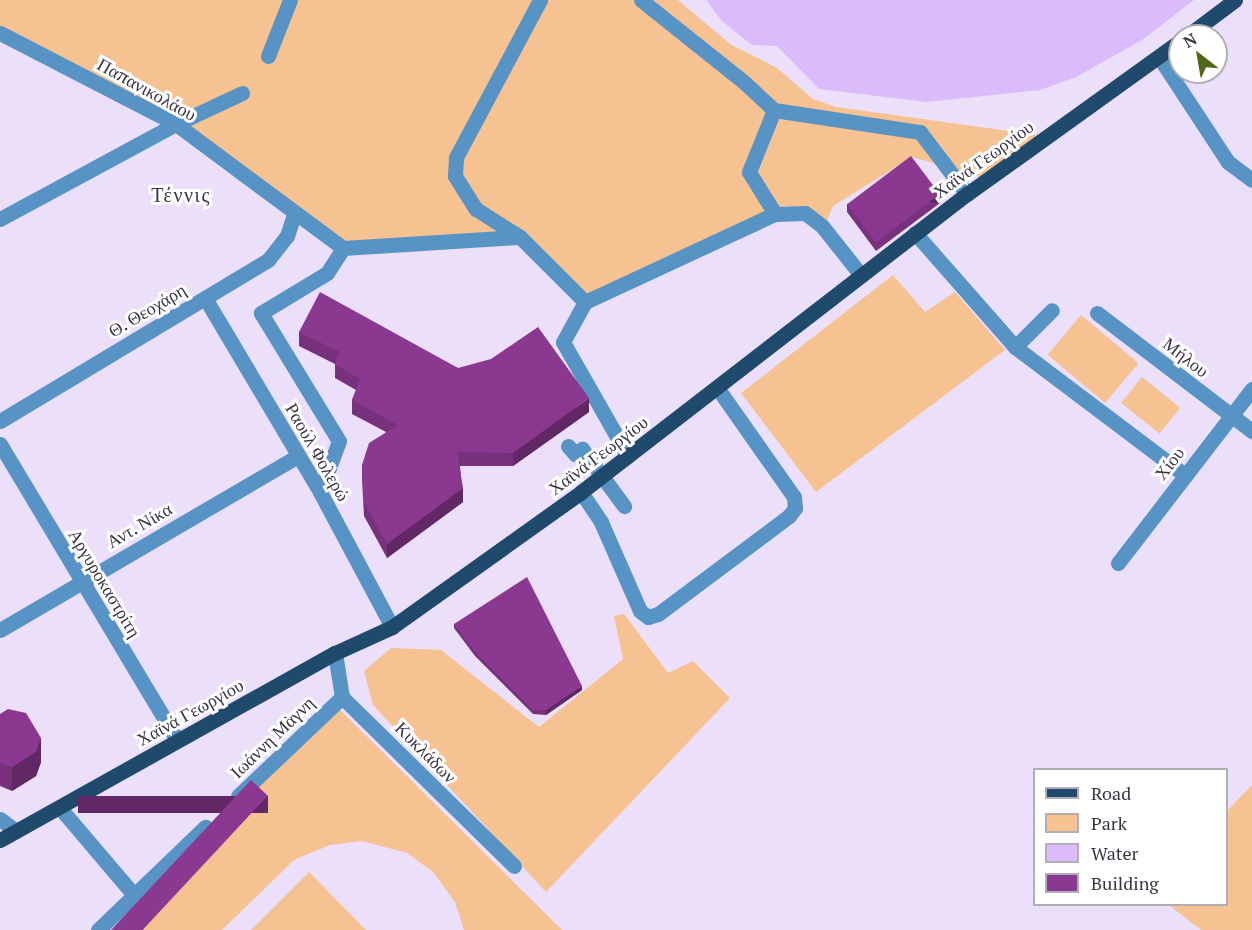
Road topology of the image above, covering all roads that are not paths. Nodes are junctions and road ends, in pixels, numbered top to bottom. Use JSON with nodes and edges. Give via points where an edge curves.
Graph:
{"nodes":[{"id":1,"x":290,"y":0,"type":"edge"},
{"id":2,"x":540,"y":0,"type":"edge"},
{"id":3,"x":641,"y":0,"type":"edge"},
{"id":4,"x":1235,"y":0,"type":"edge"},
{"id":5,"x":1203,"y":24,"type":"edge"},
{"id":6,"x":0,"y":33,"type":"edge"},
{"id":7,"x":1168,"y":50,"type":"edge"},
{"id":8,"x":268,"y":56,"type":"dead end"},
{"id":9,"x":1159,"y":57,"type":"junction"},
{"id":10,"x":242,"y":93,"type":"dead end"},
{"id":11,"x":774,"y":110,"type":"junction"},
{"id":12,"x":176,"y":124,"type":"junction"},
{"id":13,"x":1252,"y":180,"type":"edge"},
{"id":14,"x":967,"y":194,"type":"junction"},
{"id":15,"x":776,"y":214,"type":"junction"},
{"id":16,"x":294,"y":215,"type":"junction"},
{"id":17,"x":0,"y":219,"type":"edge"},
{"id":18,"x":915,"y":233,"type":"junction"},
{"id":19,"x":520,"y":237,"type":"junction"},
{"id":20,"x":343,"y":248,"type":"junction"},
{"id":21,"x":861,"y":275,"type":"junction"},
{"id":22,"x":205,"y":298,"type":"junction"},
{"id":23,"x":585,"y":302,"type":"junction"},
{"id":24,"x":1052,"y":310,"type":"dead end"},
{"id":25,"x":1097,"y":313,"type":"dead end"},
{"id":26,"x":1015,"y":347,"type":"junction"},
{"id":27,"x":718,"y":389,"type":"junction"},
{"id":28,"x":1252,"y":389,"type":"edge"},
{"id":29,"x":1231,"y":416,"type":"junction"},
{"id":30,"x":0,"y":421,"type":"edge"},
{"id":31,"x":1252,"y":432,"type":"edge"},
{"id":32,"x":0,"y":444,"type":"edge"},
{"id":33,"x":568,"y":446,"type":"dead end"},
{"id":34,"x":298,"y":456,"type":"junction"},
{"id":35,"x":628,"y":456,"type":"junction"},
{"id":36,"x":1185,"y":475,"type":"junction"},
{"id":37,"x":320,"y":492,"type":"junction"},
{"id":38,"x":581,"y":492,"type":"junction"},
{"id":39,"x":624,"y":506,"type":"dead end"},
{"id":40,"x":1118,"y":562,"type":"dead end"},
{"id":41,"x":81,"y":582,"type":"junction"},
{"id":42,"x":392,"y":627,"type":"junction"},
{"id":43,"x":0,"y":630,"type":"edge"},
{"id":44,"x":335,"y":653,"type":"junction"},
{"id":45,"x":342,"y":697,"type":"junction"},
{"id":46,"x":177,"y":740,"type":"junction"},
{"id":47,"x":60,"y":808,"type":"junction"},
{"id":48,"x":0,"y":819,"type":"edge"},
{"id":49,"x":15,"y":831,"type":"junction"},
{"id":50,"x":0,"y":840,"type":"edge"},
{"id":51,"x":514,"y":866,"type":"dead end"},
{"id":52,"x":134,"y":895,"type":"junction"},
{"id":53,"x":98,"y":930,"type":"edge"}],
"edges":[{"from":1,"to":8,"type":"street"},
{"from":2,"to":19,"type":"street","via":[[456,157],[455,176],[476,209]]},
{"from":3,"to":11,"type":"street"},
{"from":4,"to":5,"type":"main road"},
{"from":6,"to":12,"type":"street","name":"Παπανικολάου"},
{"from":7,"to":9,"type":"main road","name":"Χαϊνά Γεωργίου"},
{"from":9,"to":13,"type":"street","via":[[1228,162]]},
{"from":9,"to":14,"type":"main road","name":"Χαϊνά Γεωργίου"},
{"from":10,"to":12,"type":"street"},
{"from":11,"to":14,"type":"street","via":[[920,132]]},
{"from":11,"to":15,"type":"street","via":[[749,172]]},
{"from":12,"to":16,"type":"street","name":"Παπανικολάου"},
{"from":12,"to":17,"type":"street"},
{"from":14,"to":18,"type":"main road","name":"Χαϊνά Γεωργίου"},
{"from":15,"to":21,"type":"street","via":[[805,213],[822,226]]},
{"from":15,"to":23,"type":"street"},
{"from":16,"to":20,"type":"street","name":"Παπανικολάου"},
{"from":16,"to":22,"type":"street","name":"Θ. Θεοχάρη","via":[[287,236],[275,253]]},
{"from":18,"to":21,"type":"main road","name":"Χαϊνά Γεωργίου"},
{"from":18,"to":26,"type":"street"},
{"from":19,"to":20,"type":"street"},
{"from":19,"to":23,"type":"street"},
{"from":20,"to":37,"type":"street","via":[[327,273],[261,313],[339,441]]},
{"from":21,"to":27,"type":"main road","name":"Χαϊνά Γεωργίου"},
{"from":22,"to":30,"type":"street","name":"Θ. Θεοχάρη"},
{"from":22,"to":34,"type":"street","name":"Ραούλ Φολερώ"},
{"from":23,"to":35,"type":"street","via":[[563,342]]},
{"from":24,"to":26,"type":"street"},
{"from":25,"to":29,"type":"street","name":"Μήλου"},
{"from":26,"to":36,"type":"street"},
{"from":27,"to":35,"type":"main road","name":"Χαϊνά Γεωργίου"},
{"from":27,"to":38,"type":"street","via":[[794,497],[795,508],[658,615],[648,617],[640,611],[601,522]]},
{"from":28,"to":29,"type":"street","name":"Χίου"},
{"from":29,"to":31,"type":"street","name":"Μήλου"},
{"from":29,"to":36,"type":"street","name":"Χίου"},
{"from":32,"to":41,"type":"street","name":"Αργυροκαστρίτη"},
{"from":33,"to":39,"type":"street","via":[[575,454],[582,449]]},
{"from":34,"to":37,"type":"street","name":"Ραούλ Φολερώ"},
{"from":34,"to":41,"type":"street","name":"Αντ. Νίκα"},
{"from":35,"to":38,"type":"main road","name":"Χαϊνά Γεωργίου"},
{"from":36,"to":40,"type":"street","name":"Χίου"},
{"from":37,"to":42,"type":"street","name":"Ραούλ Φολερώ"},
{"from":38,"to":42,"type":"main road","name":"Χαϊνά Γεωργίου"},
{"from":41,"to":43,"type":"street","name":"Αντ. Νίκα"},
{"from":41,"to":46,"type":"street","name":"Αργυροκαστρίτη"},
{"from":42,"to":44,"type":"main road","name":"Χαϊνά Γεωργίου"},
{"from":44,"to":45,"type":"street"},
{"from":44,"to":46,"type":"main road","name":"Χαϊνά Γεωργίου"},
{"from":45,"to":51,"type":"street","name":"Κυκλάδων"},
{"from":45,"to":52,"type":"street","name":"Ιωάννη Μὰγνη"},
{"from":46,"to":47,"type":"main road","name":"Χαϊνά Γεωργίου"},
{"from":47,"to":49,"type":"main road","name":"Χαϊνά Γεωργίου"},
{"from":47,"to":52,"type":"street"},
{"from":48,"to":49,"type":"street"},
{"from":49,"to":50,"type":"main road","name":"Χαϊνά Γεωργίου"},
{"from":52,"to":53,"type":"street","name":"Ιωάννη Μὰγνη"}]}
